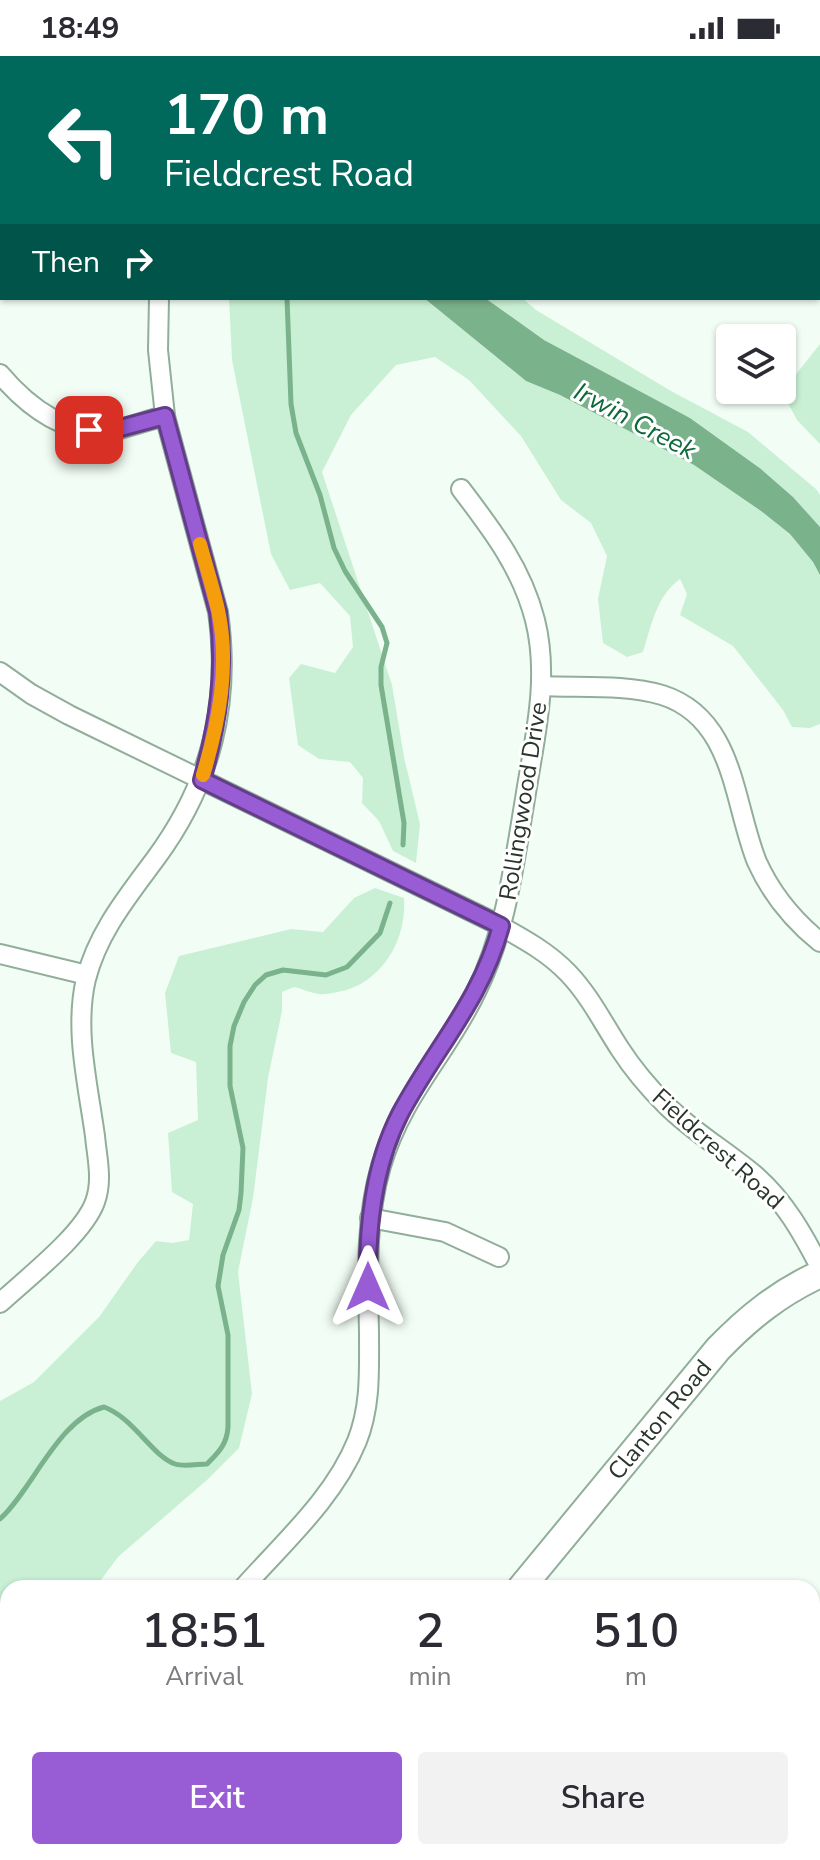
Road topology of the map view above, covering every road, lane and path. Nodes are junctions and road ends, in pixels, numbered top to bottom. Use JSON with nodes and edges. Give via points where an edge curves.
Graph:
{"nodes":[{"id":1,"x":159,"y":300,"type":"edge"},
{"id":2,"x":0,"y":374,"type":"edge"},
{"id":3,"x":165,"y":416,"type":"junction"},
{"id":4,"x":461,"y":489,"type":"dead end"},
{"id":5,"x":0,"y":672,"type":"edge"},
{"id":6,"x":541,"y":686,"type":"junction"},
{"id":7,"x":202,"y":780,"type":"junction"},
{"id":8,"x":501,"y":926,"type":"junction"},
{"id":9,"x":820,"y":942,"type":"edge"},
{"id":10,"x":0,"y":954,"type":"edge"},
{"id":11,"x":87,"y":975,"type":"junction"},
{"id":12,"x":370,"y":1218,"type":"junction"},
{"id":13,"x":499,"y":1257,"type":"dead end"},
{"id":14,"x":820,"y":1267,"type":"edge"},
{"id":15,"x":820,"y":1274,"type":"edge"},
{"id":16,"x":0,"y":1303,"type":"edge"},
{"id":17,"x":250,"y":1580,"type":"edge"},
{"id":18,"x":528,"y":1580,"type":"edge"}],
"edges":[{"from":1,"to":3,"type":"street"},
{"from":2,"to":3,"type":"street","via":[[36,410],[67,425],[113,430]]},
{"from":3,"to":7,"type":"street","via":[[221,636],[220,698]]},
{"from":4,"to":6,"type":"street","name":"Rollingwood Drive","via":[[501,541],[524,586],[538,634]]},
{"from":5,"to":7,"type":"street","name":"Fieldcrest Road","via":[[69,715]]},
{"from":6,"to":8,"type":"street","name":"Rollingwood Drive"},
{"from":6,"to":9,"type":"street","via":[[644,691],[674,700],[698,716],[726,758],[748,839],[766,879],[783,906]]},
{"from":7,"to":8,"type":"street","name":"Fieldcrest Road"},
{"from":7,"to":11,"type":"street","via":[[180,823],[110,920]]},
{"from":8,"to":12,"type":"street","name":"Rollingwood Drive","via":[[476,993],[396,1124]]},
{"from":8,"to":14,"type":"street","name":"Fieldcrest Road","via":[[569,974],[641,1078],[696,1132],[767,1187],[800,1229]]},
{"from":10,"to":11,"type":"street"},
{"from":11,"to":16,"type":"street","via":[[82,1031],[98,1191],[79,1227]]},
{"from":12,"to":13,"type":"street","via":[[445,1232]]},
{"from":12,"to":17,"type":"street","name":"Rollingwood Drive","via":[[369,1382],[357,1441],[336,1481]]},
{"from":15,"to":18,"type":"main road","name":"Clanton Road","via":[[769,1301],[718,1349]]}]}
